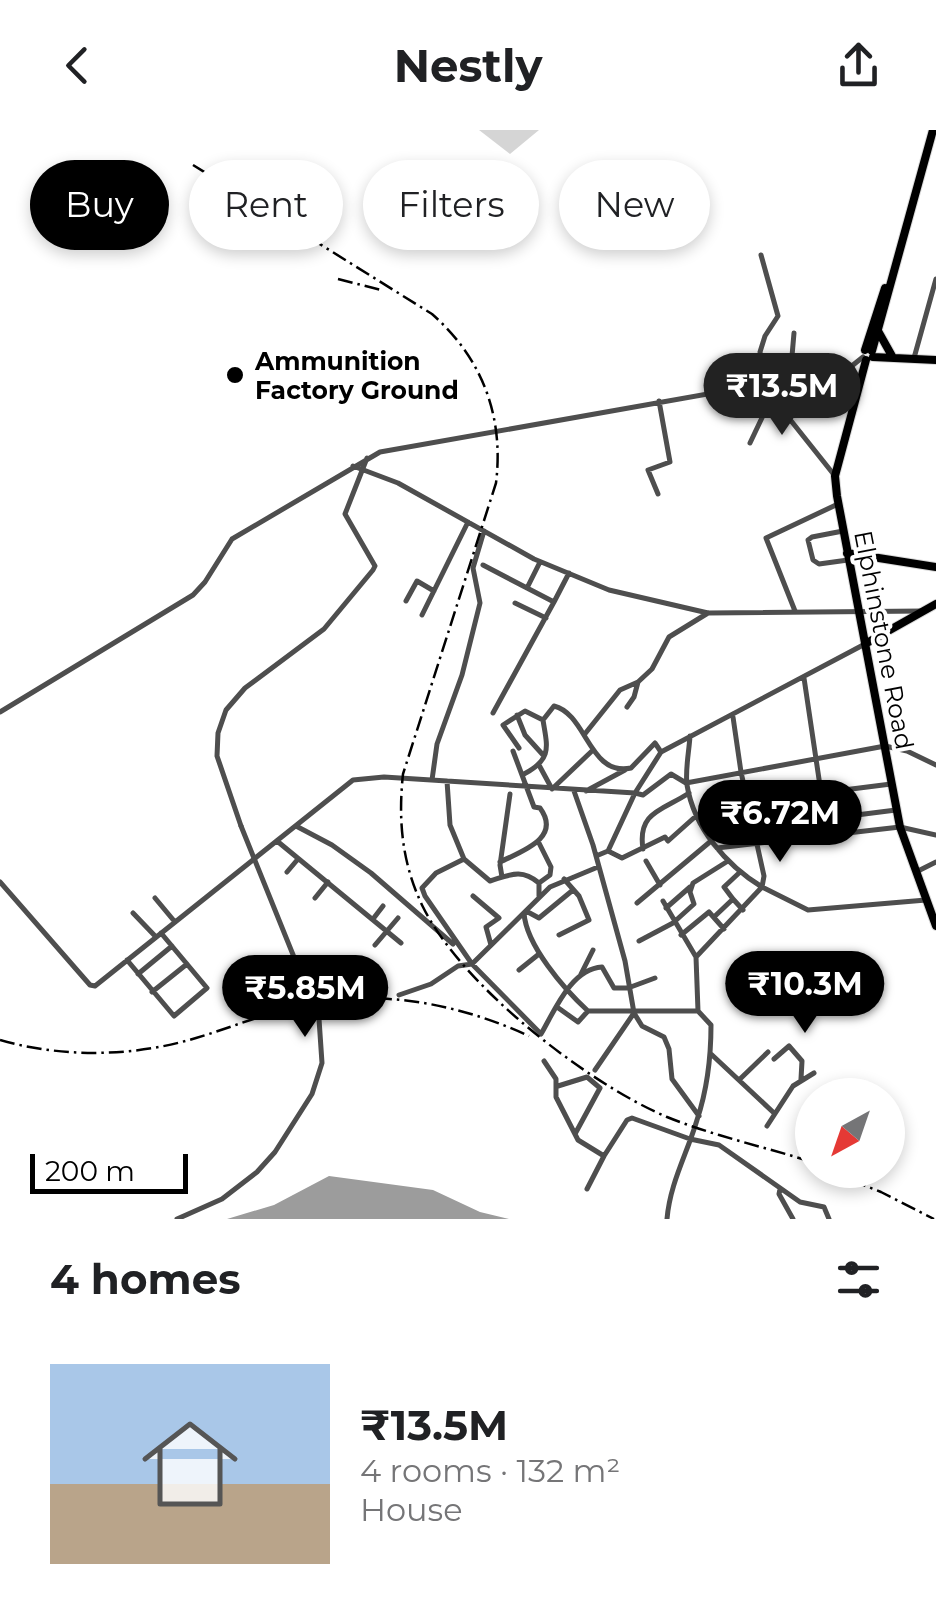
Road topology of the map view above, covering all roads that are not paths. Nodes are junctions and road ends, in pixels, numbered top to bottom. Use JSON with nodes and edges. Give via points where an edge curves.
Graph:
{"nodes":[{"id":1,"x":930,"y":130,"type":"edge"},
{"id":2,"x":761,"y":254,"type":"dead end"},
{"id":3,"x":936,"y":279,"type":"edge"},
{"id":4,"x":878,"y":331,"type":"junction"},
{"id":5,"x":794,"y":333,"type":"dead end"},
{"id":6,"x":868,"y":356,"type":"junction"},
{"id":7,"x":889,"y":358,"type":"junction"},
{"id":8,"x":914,"y":358,"type":"junction"},
{"id":9,"x":936,"y":360,"type":"edge"},
{"id":10,"x":798,"y":377,"type":"junction"},
{"id":11,"x":766,"y":382,"type":"junction"},
{"id":12,"x":748,"y":385,"type":"junction"},
{"id":13,"x":660,"y":401,"type":"junction"},
{"id":14,"x":769,"y":403,"type":"junction"},
{"id":15,"x":750,"y":443,"type":"dead end"},
{"id":16,"x":367,"y":458,"type":"junction"},
{"id":17,"x":353,"y":466,"type":"junction"},
{"id":18,"x":364,"y":470,"type":"junction"},
{"id":19,"x":835,"y":476,"type":"junction"},
{"id":20,"x":658,"y":494,"type":"dead end"},
{"id":21,"x":838,"y":504,"type":"junction"},
{"id":22,"x":468,"y":522,"type":"junction"},
{"id":23,"x":484,"y":531,"type":"junction"},
{"id":24,"x":843,"y":531,"type":"junction"},
{"id":25,"x":848,"y":557,"type":"junction"},
{"id":26,"x":540,"y":561,"type":"junction"},
{"id":27,"x":483,"y":565,"type":"dead end"},
{"id":28,"x":936,"y":567,"type":"edge"},
{"id":29,"x":569,"y":574,"type":"junction"},
{"id":30,"x":526,"y":588,"type":"junction"},
{"id":31,"x":434,"y":591,"type":"junction"},
{"id":32,"x":406,"y":601,"type":"dead end"},
{"id":33,"x":515,"y":602,"type":"dead end"},
{"id":34,"x":554,"y":602,"type":"junction"},
{"id":35,"x":936,"y":604,"type":"edge"},
{"id":36,"x":858,"y":610,"type":"junction"},
{"id":37,"x":924,"y":610,"type":"junction"},
{"id":38,"x":796,"y":611,"type":"junction"},
{"id":39,"x":708,"y":613,"type":"junction"},
{"id":40,"x":422,"y":615,"type":"dead end"},
{"id":41,"x":546,"y":618,"type":"junction"},
{"id":42,"x":864,"y":644,"type":"junction"},
{"id":43,"x":804,"y":676,"type":"junction"},
{"id":44,"x":638,"y":682,"type":"junction"},
{"id":45,"x":627,"y":707,"type":"dead end"},
{"id":46,"x":0,"y":712,"type":"edge"},
{"id":47,"x":493,"y":713,"type":"dead end"},
{"id":48,"x":518,"y":715,"type":"junction"},
{"id":49,"x":732,"y":716,"type":"junction"},
{"id":50,"x":543,"y":720,"type":"junction"},
{"id":51,"x":584,"y":734,"type":"junction"},
{"id":52,"x":690,"y":736,"type":"junction"},
{"id":53,"x":885,"y":746,"type":"junction"},
{"id":54,"x":592,"y":750,"type":"junction"},
{"id":55,"x":661,"y":752,"type":"junction"},
{"id":56,"x":544,"y":756,"type":"junction"},
{"id":57,"x":815,"y":758,"type":"junction"},
{"id":58,"x":539,"y":765,"type":"junction"},
{"id":59,"x":936,"y":765,"type":"edge"},
{"id":60,"x":628,"y":769,"type":"junction"},
{"id":61,"x":741,"y":772,"type":"junction"},
{"id":62,"x":524,"y":774,"type":"junction"},
{"id":63,"x":432,"y":780,"type":"junction"},
{"id":64,"x":447,"y":782,"type":"junction"},
{"id":65,"x":686,"y":782,"type":"junction"},
{"id":66,"x":891,"y":784,"type":"junction"},
{"id":67,"x":528,"y":787,"type":"junction"},
{"id":68,"x":552,"y":789,"type":"junction"},
{"id":69,"x":574,"y":791,"type":"junction"},
{"id":70,"x":586,"y":791,"type":"junction"},
{"id":71,"x":634,"y":793,"type":"junction"},
{"id":72,"x":690,"y":793,"type":"junction"},
{"id":73,"x":820,"y":793,"type":"junction"},
{"id":74,"x":510,"y":794,"type":"dead end"},
{"id":75,"x":748,"y":802,"type":"junction"},
{"id":76,"x":896,"y":810,"type":"junction"},
{"id":77,"x":696,"y":816,"type":"junction"},
{"id":78,"x":824,"y":818,"type":"junction"},
{"id":79,"x":296,"y":826,"type":"junction"},
{"id":80,"x":900,"y":827,"type":"junction"},
{"id":81,"x":827,"y":833,"type":"junction"},
{"id":82,"x":936,"y":835,"type":"edge"},
{"id":83,"x":712,"y":840,"type":"junction"},
{"id":84,"x":277,"y":841,"type":"junction"},
{"id":85,"x":757,"y":842,"type":"junction"},
{"id":86,"x":538,"y":843,"type":"junction"},
{"id":87,"x":718,"y":848,"type":"junction"},
{"id":88,"x":644,"y":850,"type":"junction"},
{"id":89,"x":608,"y":851,"type":"junction"},
{"id":90,"x":596,"y":856,"type":"junction"},
{"id":91,"x":298,"y":859,"type":"junction"},
{"id":92,"x":464,"y":859,"type":"junction"},
{"id":93,"x":646,"y":861,"type":"dead end"},
{"id":94,"x":728,"y":861,"type":"junction"},
{"id":95,"x":500,"y":862,"type":"junction"},
{"id":96,"x":936,"y":862,"type":"edge"},
{"id":97,"x":598,"y":866,"type":"junction"},
{"id":98,"x":287,"y":872,"type":"dead end"},
{"id":99,"x":916,"y":872,"type":"junction"},
{"id":100,"x":740,"y":873,"type":"junction"},
{"id":101,"x":502,"y":877,"type":"junction"},
{"id":102,"x":564,"y":879,"type":"junction"},
{"id":103,"x":0,"y":882,"type":"edge"},
{"id":104,"x":328,"y":882,"type":"junction"},
{"id":105,"x":539,"y":883,"type":"junction"},
{"id":106,"x":660,"y":885,"type":"junction"},
{"id":107,"x":762,"y":886,"type":"junction"},
{"id":108,"x":690,"y":887,"type":"junction"},
{"id":109,"x":574,"y":890,"type":"junction"},
{"id":110,"x":474,"y":896,"type":"dead end"},
{"id":111,"x":155,"y":898,"type":"dead end"},
{"id":112,"x":315,"y":898,"type":"dead end"},
{"id":113,"x":733,"y":898,"type":"junction"},
{"id":114,"x":538,"y":899,"type":"junction"},
{"id":115,"x":926,"y":900,"type":"junction"},
{"id":116,"x":636,"y":903,"type":"dead end"},
{"id":117,"x":384,"y":906,"type":"dead end"},
{"id":118,"x":743,"y":910,"type":"junction"},
{"id":119,"x":525,"y":912,"type":"junction"},
{"id":120,"x":133,"y":913,"type":"dead end"},
{"id":121,"x":714,"y":917,"type":"junction"},
{"id":122,"x":398,"y":918,"type":"dead end"},
{"id":123,"x":373,"y":919,"type":"junction"},
{"id":124,"x":176,"y":922,"type":"junction"},
{"id":125,"x":673,"y":923,"type":"junction"},
{"id":126,"x":936,"y":926,"type":"edge"},
{"id":127,"x":724,"y":929,"type":"junction"},
{"id":128,"x":387,"y":931,"type":"junction"},
{"id":129,"x":158,"y":935,"type":"junction"},
{"id":130,"x":681,"y":935,"type":"junction"},
{"id":131,"x":560,"y":936,"type":"dead end"},
{"id":132,"x":639,"y":941,"type":"dead end"},
{"id":133,"x":401,"y":943,"type":"dead end"},
{"id":134,"x":491,"y":945,"type":"junction"},
{"id":135,"x":172,"y":946,"type":"junction"},
{"id":136,"x":375,"y":946,"type":"dead end"},
{"id":137,"x":458,"y":947,"type":"junction"},
{"id":138,"x":593,"y":950,"type":"dead end"},
{"id":139,"x":539,"y":954,"type":"junction"},
{"id":140,"x":696,"y":957,"type":"junction"},
{"id":141,"x":127,"y":960,"type":"junction"},
{"id":142,"x":187,"y":964,"type":"junction"},
{"id":143,"x":472,"y":964,"type":"junction"},
{"id":144,"x":519,"y":970,"type":"dead end"},
{"id":145,"x":138,"y":974,"type":"junction"},
{"id":146,"x":581,"y":977,"type":"junction"},
{"id":147,"x":656,"y":978,"type":"dead end"},
{"id":148,"x":568,"y":987,"type":"junction"},
{"id":149,"x":628,"y":988,"type":"junction"},
{"id":150,"x":152,"y":992,"type":"junction"},
{"id":151,"x":399,"y":995,"type":"dead end"},
{"id":152,"x":557,"y":1007,"type":"junction"},
{"id":153,"x":588,"y":1011,"type":"junction"},
{"id":154,"x":698,"y":1011,"type":"junction"},
{"id":155,"x":634,"y":1013,"type":"junction"},
{"id":156,"x":768,"y":1052,"type":"dead end"},
{"id":157,"x":710,"y":1054,"type":"junction"},
{"id":158,"x":774,"y":1059,"type":"dead end"},
{"id":159,"x":544,"y":1061,"type":"dead end"},
{"id":160,"x":595,"y":1070,"type":"dead end"},
{"id":161,"x":814,"y":1074,"type":"dead end"},
{"id":162,"x":801,"y":1078,"type":"edge"},
{"id":163,"x":804,"y":1078,"type":"edge"},
{"id":164,"x":739,"y":1080,"type":"junction"},
{"id":165,"x":558,"y":1086,"type":"junction"},
{"id":166,"x":795,"y":1087,"type":"edge"},
{"id":167,"x":774,"y":1113,"type":"junction"},
{"id":168,"x":699,"y":1116,"type":"junction"},
{"id":169,"x":767,"y":1126,"type":"dead end"},
{"id":170,"x":575,"y":1134,"type":"junction"},
{"id":171,"x":690,"y":1139,"type":"junction"},
{"id":172,"x":604,"y":1156,"type":"junction"},
{"id":173,"x":587,"y":1189,"type":"dead end"},
{"id":174,"x":780,"y":1189,"type":"junction"},
{"id":175,"x":177,"y":1219,"type":"edge"},
{"id":176,"x":667,"y":1219,"type":"edge"},
{"id":177,"x":793,"y":1219,"type":"edge"},
{"id":178,"x":829,"y":1219,"type":"edge"}],
"edges":[{"from":1,"to":4,"type":"main road"},
{"from":1,"to":6,"type":"main road","name":"Elphinstone Road"},
{"from":2,"to":11,"type":"street","via":[[778,316],[760,352]]},
{"from":3,"to":8,"type":"street"},
{"from":4,"to":6,"type":"main road"},
{"from":4,"to":7,"type":"main road"},
{"from":5,"to":10,"type":"street"},
{"from":6,"to":7,"type":"main road"},
{"from":6,"to":10,"type":"street"},
{"from":6,"to":19,"type":"main road","name":"Elphinstone Road"},
{"from":7,"to":8,"type":"main road"},
{"from":8,"to":9,"type":"main road"},
{"from":10,"to":11,"type":"street"},
{"from":11,"to":12,"type":"street"},
{"from":12,"to":13,"type":"street"},
{"from":12,"to":14,"type":"street"},
{"from":13,"to":16,"type":"street"},
{"from":13,"to":20,"type":"street","via":[[670,462],[648,470]]},
{"from":14,"to":15,"type":"street"},
{"from":14,"to":19,"type":"street"},
{"from":16,"to":17,"type":"street"},
{"from":16,"to":18,"type":"street"},
{"from":17,"to":18,"type":"street"},
{"from":17,"to":46,"type":"street","via":[[232,538],[192,595]]},
{"from":18,"to":22,"type":"street"},
{"from":18,"to":175,"type":"street","bridge":true,"via":[[345,514],[373,570],[324,629],[226,710],[217,756],[319,1019],[322,1063],[312,1094],[258,1172]]},
{"from":19,"to":21,"type":"main road","name":"Elphinstone Road"},
{"from":21,"to":24,"type":"main road","name":"Elphinstone Road"},
{"from":21,"to":38,"type":"street","via":[[766,538]]},
{"from":22,"to":23,"type":"street"},
{"from":22,"to":31,"type":"street"},
{"from":23,"to":26,"type":"street"},
{"from":23,"to":63,"type":"street","via":[[474,568],[480,603],[436,744]]},
{"from":24,"to":25,"type":"main road","name":"Elphinstone Road"},
{"from":24,"to":25,"type":"street","via":[[812,536],[810,554],[819,564]]},
{"from":25,"to":28,"type":"main road"},
{"from":25,"to":36,"type":"main road","name":"Elphinstone Road"},
{"from":26,"to":29,"type":"street"},
{"from":26,"to":30,"type":"street"},
{"from":27,"to":30,"type":"street"},
{"from":29,"to":34,"type":"street"},
{"from":29,"to":39,"type":"street"},
{"from":30,"to":34,"type":"street"},
{"from":31,"to":32,"type":"street","via":[[416,582]]},
{"from":31,"to":40,"type":"street"},
{"from":33,"to":41,"type":"street"},
{"from":34,"to":41,"type":"street"},
{"from":35,"to":37,"type":"main road"},
{"from":36,"to":37,"type":"street"},
{"from":36,"to":38,"type":"street"},
{"from":36,"to":42,"type":"main road","name":"Elphinstone Road"},
{"from":37,"to":42,"type":"main road"},
{"from":38,"to":39,"type":"street"},
{"from":39,"to":44,"type":"street","via":[[668,637]]},
{"from":41,"to":47,"type":"street"},
{"from":42,"to":43,"type":"street"},
{"from":42,"to":53,"type":"main road","name":"Elphinstone Road"},
{"from":43,"to":49,"type":"street"},
{"from":43,"to":57,"type":"street"},
{"from":44,"to":45,"type":"street"},
{"from":44,"to":51,"type":"street","via":[[620,690]]},
{"from":48,"to":50,"type":"street","via":[[525,711]]},
{"from":48,"to":56,"type":"street"},
{"from":48,"to":62,"type":"street","via":[[503,724]]},
{"from":49,"to":52,"type":"street"},
{"from":49,"to":61,"type":"street"},
{"from":50,"to":51,"type":"street","via":[[558,706]]},
{"from":50,"to":56,"type":"street","via":[[549,742]]},
{"from":51,"to":54,"type":"street"},
{"from":52,"to":55,"type":"street"},
{"from":52,"to":65,"type":"street"},
{"from":53,"to":57,"type":"street"},
{"from":53,"to":59,"type":"street"},
{"from":53,"to":66,"type":"main road","name":"Elphinstone Road"},
{"from":54,"to":60,"type":"street"},
{"from":54,"to":68,"type":"street"},
{"from":55,"to":60,"type":"street","via":[[655,743]]},
{"from":55,"to":71,"type":"street"},
{"from":56,"to":58,"type":"street"},
{"from":57,"to":61,"type":"street"},
{"from":57,"to":73,"type":"street"},
{"from":58,"to":62,"type":"street"},
{"from":58,"to":68,"type":"street"},
{"from":60,"to":70,"type":"street"},
{"from":61,"to":65,"type":"street"},
{"from":61,"to":75,"type":"street"},
{"from":62,"to":67,"type":"street"},
{"from":63,"to":64,"type":"street"},
{"from":63,"to":79,"type":"street","via":[[352,780]]},
{"from":64,"to":67,"type":"street"},
{"from":64,"to":92,"type":"street","via":[[452,838]]},
{"from":65,"to":71,"type":"street","via":[[670,774],[643,795]]},
{"from":65,"to":72,"type":"street"},
{"from":66,"to":73,"type":"street"},
{"from":66,"to":76,"type":"main road","name":"Elphinstone Road"},
{"from":67,"to":68,"type":"street"},
{"from":67,"to":86,"type":"street","via":[[534,808],[546,816]]},
{"from":68,"to":69,"type":"street"},
{"from":69,"to":70,"type":"street"},
{"from":69,"to":90,"type":"street"},
{"from":70,"to":71,"type":"street"},
{"from":71,"to":89,"type":"street"},
{"from":72,"to":77,"type":"street"},
{"from":72,"to":88,"type":"street","via":[[645,822]]},
{"from":73,"to":78,"type":"street"},
{"from":74,"to":95,"type":"street"},
{"from":75,"to":77,"type":"street"},
{"from":75,"to":85,"type":"street"},
{"from":76,"to":78,"type":"street"},
{"from":76,"to":80,"type":"main road","name":"Elphinstone Road"},
{"from":77,"to":83,"type":"street"},
{"from":77,"to":88,"type":"street","via":[[668,841],[664,837]]},
{"from":78,"to":81,"type":"street"},
{"from":79,"to":84,"type":"street"},
{"from":79,"to":137,"type":"street","via":[[371,873]]},
{"from":80,"to":81,"type":"street"},
{"from":80,"to":82,"type":"street"},
{"from":80,"to":99,"type":"main road","name":"Elphinstone Road"},
{"from":81,"to":85,"type":"street"},
{"from":83,"to":87,"type":"street"},
{"from":83,"to":106,"type":"street"},
{"from":84,"to":91,"type":"street"},
{"from":84,"to":124,"type":"street"},
{"from":85,"to":87,"type":"street"},
{"from":85,"to":107,"type":"street"},
{"from":86,"to":95,"type":"street"},
{"from":86,"to":105,"type":"street","via":[[551,866]]},
{"from":87,"to":94,"type":"street"},
{"from":88,"to":89,"type":"street","via":[[622,858]]},
{"from":89,"to":90,"type":"street"},
{"from":90,"to":97,"type":"street"},
{"from":91,"to":98,"type":"street"},
{"from":91,"to":104,"type":"street"},
{"from":92,"to":101,"type":"street","via":[[490,881]]},
{"from":92,"to":137,"type":"street","via":[[422,888]]},
{"from":93,"to":106,"type":"street"},
{"from":94,"to":100,"type":"street"},
{"from":94,"to":108,"type":"street"},
{"from":95,"to":101,"type":"street"},
{"from":96,"to":99,"type":"street"},
{"from":97,"to":102,"type":"street"},
{"from":97,"to":149,"type":"street"},
{"from":99,"to":115,"type":"main road","name":"Elphinstone Road"},
{"from":100,"to":107,"type":"street"},
{"from":100,"to":113,"type":"street","via":[[724,887]]},
{"from":101,"to":105,"type":"street","via":[[515,871]]},
{"from":102,"to":109,"type":"street"},
{"from":102,"to":114,"type":"street"},
{"from":103,"to":141,"type":"street","via":[[92,986]]},
{"from":104,"to":112,"type":"street"},
{"from":104,"to":123,"type":"street"},
{"from":105,"to":114,"type":"street"},
{"from":106,"to":116,"type":"street"},
{"from":107,"to":115,"type":"street","via":[[808,910]]},
{"from":107,"to":118,"type":"street"},
{"from":108,"to":125,"type":"street","via":[[694,904]]},
{"from":108,"to":125,"type":"street","via":[[664,904]]},
{"from":109,"to":119,"type":"street","via":[[539,918]]},
{"from":109,"to":131,"type":"street","via":[[589,920]]},
{"from":110,"to":134,"type":"street","via":[[499,918],[486,927]]},
{"from":111,"to":124,"type":"street"},
{"from":113,"to":118,"type":"street"},
{"from":113,"to":121,"type":"street"},
{"from":114,"to":119,"type":"street"},
{"from":115,"to":126,"type":"main road","name":"Elphinstone Road"},
{"from":117,"to":123,"type":"street"},
{"from":118,"to":127,"type":"street"},
{"from":119,"to":134,"type":"street"},
{"from":119,"to":139,"type":"street","via":[[525,929]]},
{"from":120,"to":129,"type":"street"},
{"from":121,"to":127,"type":"street"},
{"from":121,"to":130,"type":"street","via":[[708,912]]},
{"from":122,"to":128,"type":"street"},
{"from":123,"to":128,"type":"street"},
{"from":124,"to":129,"type":"street"},
{"from":125,"to":130,"type":"street"},
{"from":125,"to":132,"type":"street"},
{"from":127,"to":140,"type":"street"},
{"from":128,"to":133,"type":"street"},
{"from":128,"to":136,"type":"street"},
{"from":129,"to":135,"type":"street"},
{"from":129,"to":141,"type":"street"},
{"from":130,"to":140,"type":"street"},
{"from":134,"to":143,"type":"street"},
{"from":135,"to":142,"type":"street"},
{"from":135,"to":145,"type":"street"},
{"from":137,"to":143,"type":"street"},
{"from":138,"to":146,"type":"street"},
{"from":139,"to":144,"type":"street"},
{"from":139,"to":148,"type":"street"},
{"from":140,"to":154,"type":"street"},
{"from":141,"to":145,"type":"street"},
{"from":142,"to":150,"type":"street"},
{"from":142,"to":150,"type":"street","via":[[207,988],[174,1016]]},
{"from":143,"to":151,"type":"street"},
{"from":143,"to":152,"type":"street","via":[[541,1034]]},
{"from":145,"to":150,"type":"street"},
{"from":146,"to":148,"type":"street"},
{"from":146,"to":149,"type":"street","via":[[602,967],[614,988]]},
{"from":147,"to":149,"type":"street"},
{"from":148,"to":152,"type":"street"},
{"from":148,"to":153,"type":"street"},
{"from":149,"to":155,"type":"street"},
{"from":152,"to":153,"type":"street","via":[[578,1022]]},
{"from":153,"to":155,"type":"street"},
{"from":154,"to":155,"type":"street"},
{"from":154,"to":157,"type":"street","via":[[712,1024]]},
{"from":155,"to":160,"type":"street"},
{"from":155,"to":168,"type":"street","via":[[664,1038],[672,1078]]},
{"from":156,"to":164,"type":"street"},
{"from":157,"to":164,"type":"street"},
{"from":157,"to":168,"type":"street"},
{"from":158,"to":162,"type":"street","via":[[789,1046],[802,1061]]},
{"from":159,"to":165,"type":"street"},
{"from":161,"to":163,"type":"street"},
{"from":164,"to":167,"type":"street"},
{"from":165,"to":170,"type":"street","via":[[556,1098]]},
{"from":165,"to":170,"type":"street","via":[[586,1077],[600,1088]]},
{"from":166,"to":167,"type":"street"},
{"from":167,"to":169,"type":"street"},
{"from":168,"to":171,"type":"street"},
{"from":170,"to":172,"type":"street"},
{"from":171,"to":172,"type":"street","via":[[630,1118]]},
{"from":171,"to":174,"type":"street","via":[[719,1145]]},
{"from":171,"to":176,"type":"street"},
{"from":172,"to":173,"type":"street"},
{"from":174,"to":177,"type":"street"},
{"from":174,"to":178,"type":"street","via":[[821,1205]]}]}
